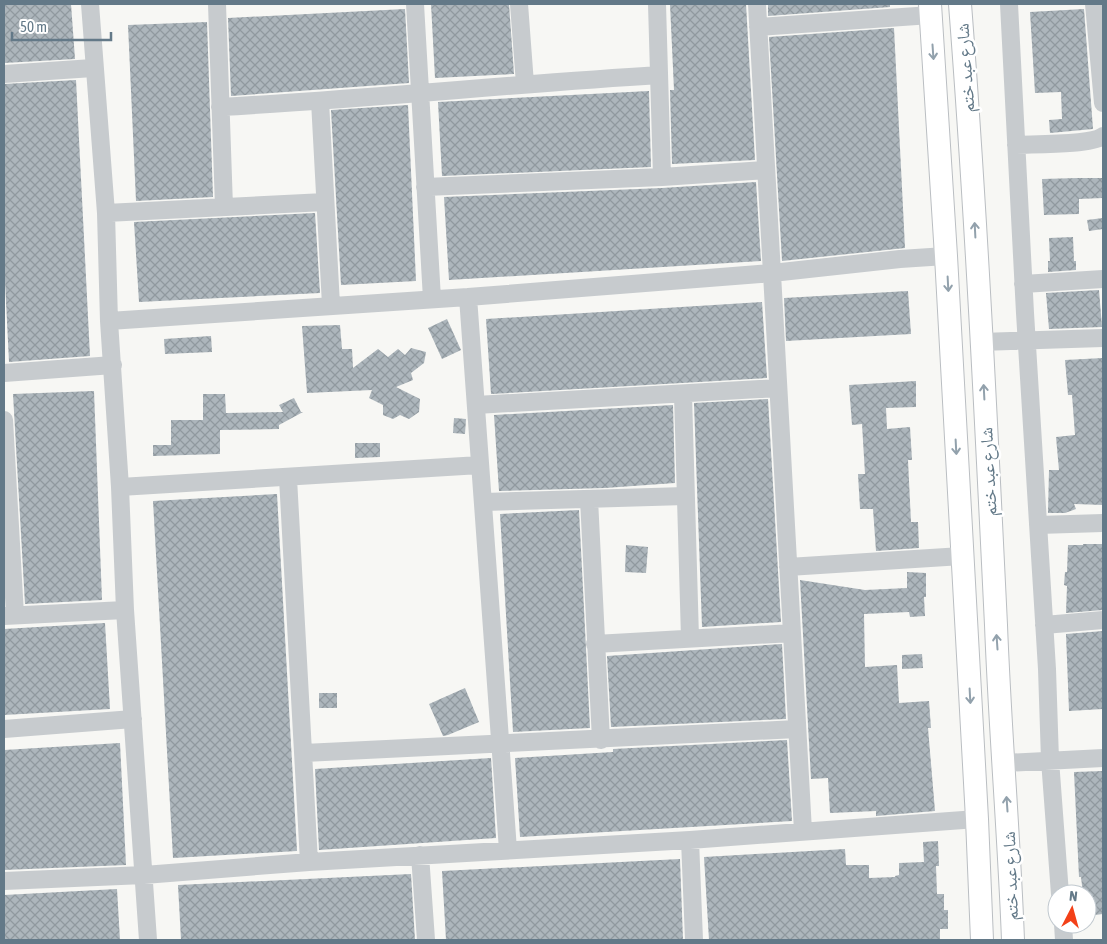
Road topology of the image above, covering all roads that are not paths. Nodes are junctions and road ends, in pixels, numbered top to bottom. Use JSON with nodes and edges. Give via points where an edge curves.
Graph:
{"nodes":[{"id":1,"x":90,"y":4,"type":"edge"},
{"id":2,"x":217,"y":4,"type":"edge"},
{"id":3,"x":415,"y":4,"type":"edge"},
{"id":4,"x":519,"y":4,"type":"edge"},
{"id":5,"x":657,"y":4,"type":"edge"},
{"id":6,"x":757,"y":4,"type":"edge"},
{"id":7,"x":960,"y":4,"type":"edge"},
{"id":8,"x":1009,"y":4,"type":"edge"},
{"id":9,"x":1094,"y":4,"type":"edge"},
{"id":10,"x":930,"y":9,"type":"edge"},
{"id":11,"x":1100,"y":22,"type":"edge"},
{"id":12,"x":758,"y":27,"type":"junction"},
{"id":13,"x":93,"y":68,"type":"junction"},
{"id":14,"x":4,"y":74,"type":"edge"},
{"id":15,"x":659,"y":74,"type":"junction"},
{"id":16,"x":525,"y":84,"type":"junction"},
{"id":17,"x":420,"y":92,"type":"junction"},
{"id":18,"x":320,"y":101,"type":"junction"},
{"id":19,"x":1103,"y":103,"type":"edge"},
{"id":20,"x":220,"y":107,"type":"junction"},
{"id":21,"x":1103,"y":136,"type":"edge"},
{"id":22,"x":1016,"y":145,"type":"junction"},
{"id":23,"x":766,"y":170,"type":"junction"},
{"id":24,"x":662,"y":177,"type":"junction"},
{"id":25,"x":425,"y":186,"type":"junction"},
{"id":26,"x":325,"y":202,"type":"junction"},
{"id":27,"x":224,"y":207,"type":"junction"},
{"id":28,"x":106,"y":213,"type":"junction"},
{"id":29,"x":946,"y":256,"type":"junction"},
{"id":30,"x":772,"y":273,"type":"junction"},
{"id":31,"x":1103,"y":279,"type":"edge"},
{"id":32,"x":1023,"y":284,"type":"junction"},
{"id":33,"x":468,"y":297,"type":"junction"},
{"id":34,"x":432,"y":299,"type":"junction"},
{"id":35,"x":331,"y":305,"type":"junction"},
{"id":36,"x":109,"y":321,"type":"junction"},
{"id":37,"x":1103,"y":338,"type":"edge"},
{"id":38,"x":1027,"y":340,"type":"junction"},
{"id":39,"x":981,"y":342,"type":"junction"},
{"id":40,"x":113,"y":365,"type":"junction"},
{"id":41,"x":4,"y":373,"type":"edge"},
{"id":42,"x":778,"y":388,"type":"junction"},
{"id":43,"x":683,"y":395,"type":"junction"},
{"id":44,"x":476,"y":406,"type":"junction"},
{"id":45,"x":4,"y":420,"type":"edge"},
{"id":46,"x":480,"y":465,"type":"junction"},
{"id":47,"x":288,"y":478,"type":"junction"},
{"id":48,"x":120,"y":486,"type":"junction"},
{"id":49,"x":685,"y":496,"type":"junction"},
{"id":50,"x":589,"y":499,"type":"junction"},
{"id":51,"x":483,"y":502,"type":"junction"},
{"id":52,"x":1103,"y":523,"type":"edge"},
{"id":53,"x":1038,"y":525,"type":"junction"},
{"id":54,"x":962,"y":556,"type":"junction"},
{"id":55,"x":788,"y":567,"type":"junction"},
{"id":56,"x":125,"y":610,"type":"junction"},
{"id":57,"x":9,"y":615,"type":"edge"},
{"id":58,"x":1103,"y":620,"type":"edge"},
{"id":59,"x":1044,"y":625,"type":"junction"},
{"id":60,"x":792,"y":632,"type":"junction"},
{"id":61,"x":690,"y":638,"type":"junction"},
{"id":62,"x":595,"y":644,"type":"junction"},
{"id":63,"x":133,"y":719,"type":"junction"},
{"id":64,"x":4,"y":729,"type":"edge"},
{"id":65,"x":797,"y":729,"type":"junction"},
{"id":66,"x":601,"y":740,"type":"junction"},
{"id":67,"x":500,"y":744,"type":"junction"},
{"id":68,"x":304,"y":753,"type":"junction"},
{"id":69,"x":1103,"y":758,"type":"edge"},
{"id":70,"x":1050,"y":760,"type":"junction"},
{"id":71,"x":1004,"y":763,"type":"junction"},
{"id":72,"x":977,"y":819,"type":"junction"},
{"id":73,"x":802,"y":831,"type":"junction"},
{"id":74,"x":690,"y":840,"type":"junction"},
{"id":75,"x":508,"y":850,"type":"junction"},
{"id":76,"x":420,"y":855,"type":"junction"},
{"id":77,"x":309,"y":862,"type":"junction"},
{"id":78,"x":144,"y":875,"type":"junction"},
{"id":79,"x":4,"y":881,"type":"edge"},
{"id":80,"x":1059,"y":884,"type":"edge"},
{"id":81,"x":148,"y":940,"type":"edge"},
{"id":82,"x":426,"y":940,"type":"edge"},
{"id":83,"x":694,"y":940,"type":"edge"},
{"id":84,"x":982,"y":940,"type":"edge"},
{"id":85,"x":1013,"y":940,"type":"edge"}],
"edges":[{"from":1,"to":13,"type":"street"},
{"from":2,"to":20,"type":"street"},
{"from":3,"to":17,"type":"street"},
{"from":4,"to":16,"type":"street"},
{"from":5,"to":15,"type":"street"},
{"from":6,"to":12,"type":"street"},
{"from":39,"to":7,"type":"main road","name":"شارع عبد ختم","one_way":true},
{"from":8,"to":22,"type":"street"},
{"from":9,"to":11,"type":"street"},
{"from":10,"to":12,"type":"street"},
{"from":10,"to":29,"type":"main road","name":"شارع عبد ختم","one_way":true},
{"from":11,"to":19,"type":"street"},
{"from":12,"to":23,"type":"street"},
{"from":13,"to":14,"type":"street"},
{"from":13,"to":28,"type":"street"},
{"from":15,"to":16,"type":"street"},
{"from":15,"to":24,"type":"street"},
{"from":16,"to":17,"type":"street"},
{"from":17,"to":18,"type":"street"},
{"from":17,"to":25,"type":"street"},
{"from":18,"to":20,"type":"street"},
{"from":18,"to":26,"type":"street"},
{"from":20,"to":27,"type":"street"},
{"from":21,"to":22,"type":"street","via":[[1084,141]]},
{"from":22,"to":32,"type":"street"},
{"from":23,"to":24,"type":"street"},
{"from":23,"to":30,"type":"street"},
{"from":24,"to":25,"type":"street"},
{"from":25,"to":34,"type":"street"},
{"from":26,"to":27,"type":"street"},
{"from":26,"to":35,"type":"street"},
{"from":27,"to":28,"type":"street"},
{"from":28,"to":36,"type":"street"},
{"from":29,"to":30,"type":"street"},
{"from":29,"to":54,"type":"main road","name":"شارع عبد ختم","one_way":true},
{"from":30,"to":33,"type":"street"},
{"from":30,"to":42,"type":"street"},
{"from":31,"to":32,"type":"street"},
{"from":32,"to":38,"type":"street"},
{"from":33,"to":34,"type":"street"},
{"from":33,"to":44,"type":"street"},
{"from":34,"to":35,"type":"street"},
{"from":35,"to":36,"type":"street"},
{"from":36,"to":40,"type":"street"},
{"from":37,"to":38,"type":"street"},
{"from":38,"to":39,"type":"street"},
{"from":38,"to":53,"type":"street"},
{"from":71,"to":39,"type":"main road","name":"شارع عبد ختم","one_way":true},
{"from":40,"to":41,"type":"street"},
{"from":40,"to":48,"type":"street"},
{"from":42,"to":43,"type":"street"},
{"from":42,"to":55,"type":"street"},
{"from":43,"to":44,"type":"street"},
{"from":43,"to":49,"type":"street"},
{"from":44,"to":46,"type":"street"},
{"from":45,"to":57,"type":"street"},
{"from":46,"to":47,"type":"street"},
{"from":46,"to":51,"type":"street"},
{"from":47,"to":48,"type":"street"},
{"from":47,"to":68,"type":"street"},
{"from":48,"to":56,"type":"street"},
{"from":49,"to":50,"type":"street"},
{"from":49,"to":61,"type":"street"},
{"from":50,"to":51,"type":"street"},
{"from":50,"to":62,"type":"street"},
{"from":51,"to":67,"type":"street"},
{"from":52,"to":53,"type":"street"},
{"from":53,"to":59,"type":"street"},
{"from":54,"to":55,"type":"street"},
{"from":54,"to":72,"type":"main road","name":"شارع عبد ختم","one_way":true},
{"from":55,"to":60,"type":"street"},
{"from":56,"to":57,"type":"street"},
{"from":56,"to":63,"type":"street"},
{"from":58,"to":59,"type":"street"},
{"from":59,"to":70,"type":"street"},
{"from":60,"to":61,"type":"street"},
{"from":60,"to":65,"type":"street"},
{"from":61,"to":62,"type":"street"},
{"from":62,"to":66,"type":"street"},
{"from":63,"to":64,"type":"street"},
{"from":63,"to":78,"type":"street"},
{"from":65,"to":66,"type":"street"},
{"from":65,"to":73,"type":"street"},
{"from":66,"to":67,"type":"street"},
{"from":67,"to":68,"type":"street"},
{"from":67,"to":75,"type":"street"},
{"from":68,"to":77,"type":"street"},
{"from":69,"to":70,"type":"street"},
{"from":70,"to":71,"type":"street"},
{"from":70,"to":80,"type":"street"},
{"from":85,"to":71,"type":"main road","name":"شارع عبد ختم","one_way":true},
{"from":72,"to":73,"type":"street"},
{"from":72,"to":84,"type":"main road","name":"شارع عبد ختم"},
{"from":73,"to":74,"type":"street"},
{"from":74,"to":75,"type":"street"},
{"from":74,"to":83,"type":"street"},
{"from":75,"to":76,"type":"street"},
{"from":76,"to":77,"type":"street"},
{"from":76,"to":82,"type":"street"},
{"from":77,"to":78,"type":"street"},
{"from":78,"to":79,"type":"street"},
{"from":78,"to":81,"type":"street"}]}
